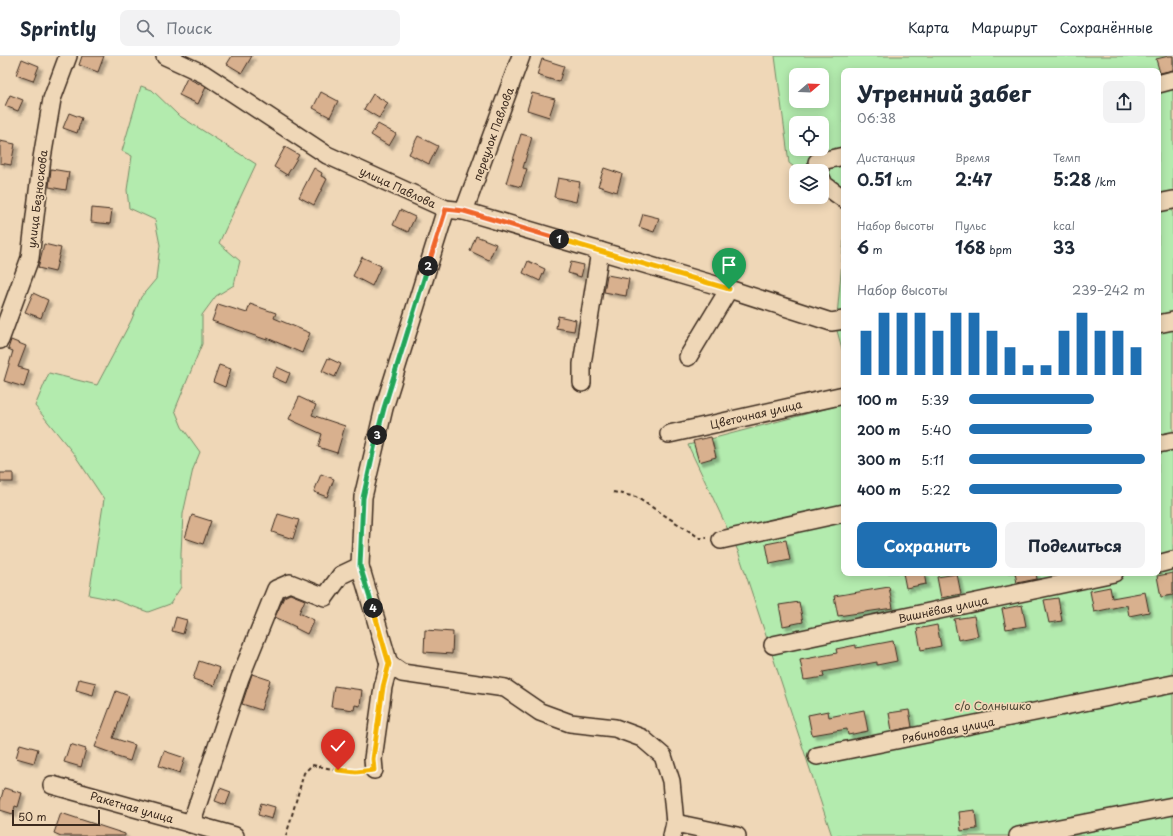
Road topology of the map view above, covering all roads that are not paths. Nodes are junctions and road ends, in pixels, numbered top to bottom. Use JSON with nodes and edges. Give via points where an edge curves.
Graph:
{"nodes":[{"id":1,"x":68,"y":56,"type":"edge"},
{"id":2,"x":165,"y":56,"type":"edge"},
{"id":3,"x":521,"y":56,"type":"edge"},
{"id":4,"x":1173,"y":80,"type":"edge"},
{"id":5,"x":1161,"y":83,"type":"edge"},
{"id":6,"x":841,"y":157,"type":"edge"},
{"id":7,"x":825,"y":164,"type":"edge"},
{"id":8,"x":829,"y":188,"type":"edge"},
{"id":9,"x":841,"y":197,"type":"edge"},
{"id":10,"x":1173,"y":200,"type":"edge"},
{"id":11,"x":1161,"y":202,"type":"edge"},
{"id":12,"x":446,"y":209,"type":"junction"},
{"id":13,"x":464,"y":211,"type":"junction"},
{"id":14,"x":600,"y":251,"type":"junction"},
{"id":15,"x":729,"y":289,"type":"junction"},
{"id":16,"x":841,"y":320,"type":"edge"},
{"id":17,"x":1173,"y":321,"type":"edge"},
{"id":18,"x":1161,"y":323,"type":"edge"},
{"id":19,"x":0,"y":340,"type":"edge"},
{"id":20,"x":688,"y":357,"type":"dead end"},
{"id":21,"x":582,"y":383,"type":"dead end"},
{"id":22,"x":841,"y":396,"type":"edge"},
{"id":23,"x":669,"y":434,"type":"dead end"},
{"id":24,"x":1173,"y":440,"type":"edge"},
{"id":25,"x":1161,"y":443,"type":"edge"},
{"id":26,"x":841,"y":514,"type":"edge"},
{"id":27,"x":721,"y":540,"type":"road end"},
{"id":28,"x":1173,"y":560,"type":"edge"},
{"id":29,"x":1161,"y":563,"type":"edge"},
{"id":30,"x":360,"y":566,"type":"junction"},
{"id":31,"x":1100,"y":576,"type":"edge"},
{"id":32,"x":773,"y":645,"type":"dead end"},
{"id":33,"x":389,"y":664,"type":"junction"},
{"id":34,"x":1173,"y":684,"type":"edge"},
{"id":35,"x":817,"y":756,"type":"dead end"},
{"id":36,"x":374,"y":770,"type":"road end"},
{"id":37,"x":52,"y":785,"type":"dead end"},
{"id":38,"x":1173,"y":806,"type":"edge"},
{"id":39,"x":191,"y":824,"type":"junction"},
{"id":40,"x":673,"y":830,"type":"edge"},
{"id":41,"x":235,"y":836,"type":"edge"},
{"id":42,"x":737,"y":836,"type":"edge"},
{"id":43,"x":1018,"y":836,"type":"edge"}],
"edges":[{"from":1,"to":19,"type":"street","name":"улица Безноскова","via":[[52,99],[30,258]]},
{"from":2,"to":12,"type":"street","name":"улица Павлова","via":[[204,74],[327,155]]},
{"from":3,"to":13,"type":"street","name":"переулок Павлова"},
{"from":4,"to":5,"type":"street"},
{"from":6,"to":7,"type":"street"},
{"from":8,"to":9,"type":"street"},
{"from":10,"to":11,"type":"street"},
{"from":12,"to":13,"type":"street","name":"улица Павлова"},
{"from":12,"to":30,"type":"street","via":[[384,408],[363,498]]},
{"from":13,"to":14,"type":"street","name":"улица Павлова"},
{"from":14,"to":15,"type":"street","name":"улица Павлова"},
{"from":14,"to":21,"type":"street","via":[[582,364]]},
{"from":15,"to":16,"type":"street","name":"улица Павлова","via":[[831,322]]},
{"from":15,"to":20,"type":"street"},
{"from":17,"to":18,"type":"street"},
{"from":22,"to":23,"type":"street","name":"Цветочная улица"},
{"from":24,"to":25,"type":"street"},
{"from":26,"to":27,"type":"street"},
{"from":28,"to":29,"type":"street"},
{"from":30,"to":33,"type":"street"},
{"from":30,"to":39,"type":"street","via":[[341,575],[325,597],[290,583],[276,589],[240,678]]},
{"from":31,"to":32,"type":"street","name":"Вишнёвая улица"},
{"from":33,"to":36,"type":"street","via":[[383,687],[373,759]]},
{"from":33,"to":40,"type":"street","via":[[402,673],[505,688],[540,712],[570,723],[615,728],[642,738],[663,756],[672,781]]},
{"from":34,"to":35,"type":"street","name":"Рябиновая улица"},
{"from":37,"to":39,"type":"street","name":"Ракетная улица"},
{"from":38,"to":43,"type":"street"},
{"from":39,"to":41,"type":"street","name":"Ракетная улица"},
{"from":40,"to":42,"type":"street"}]}
